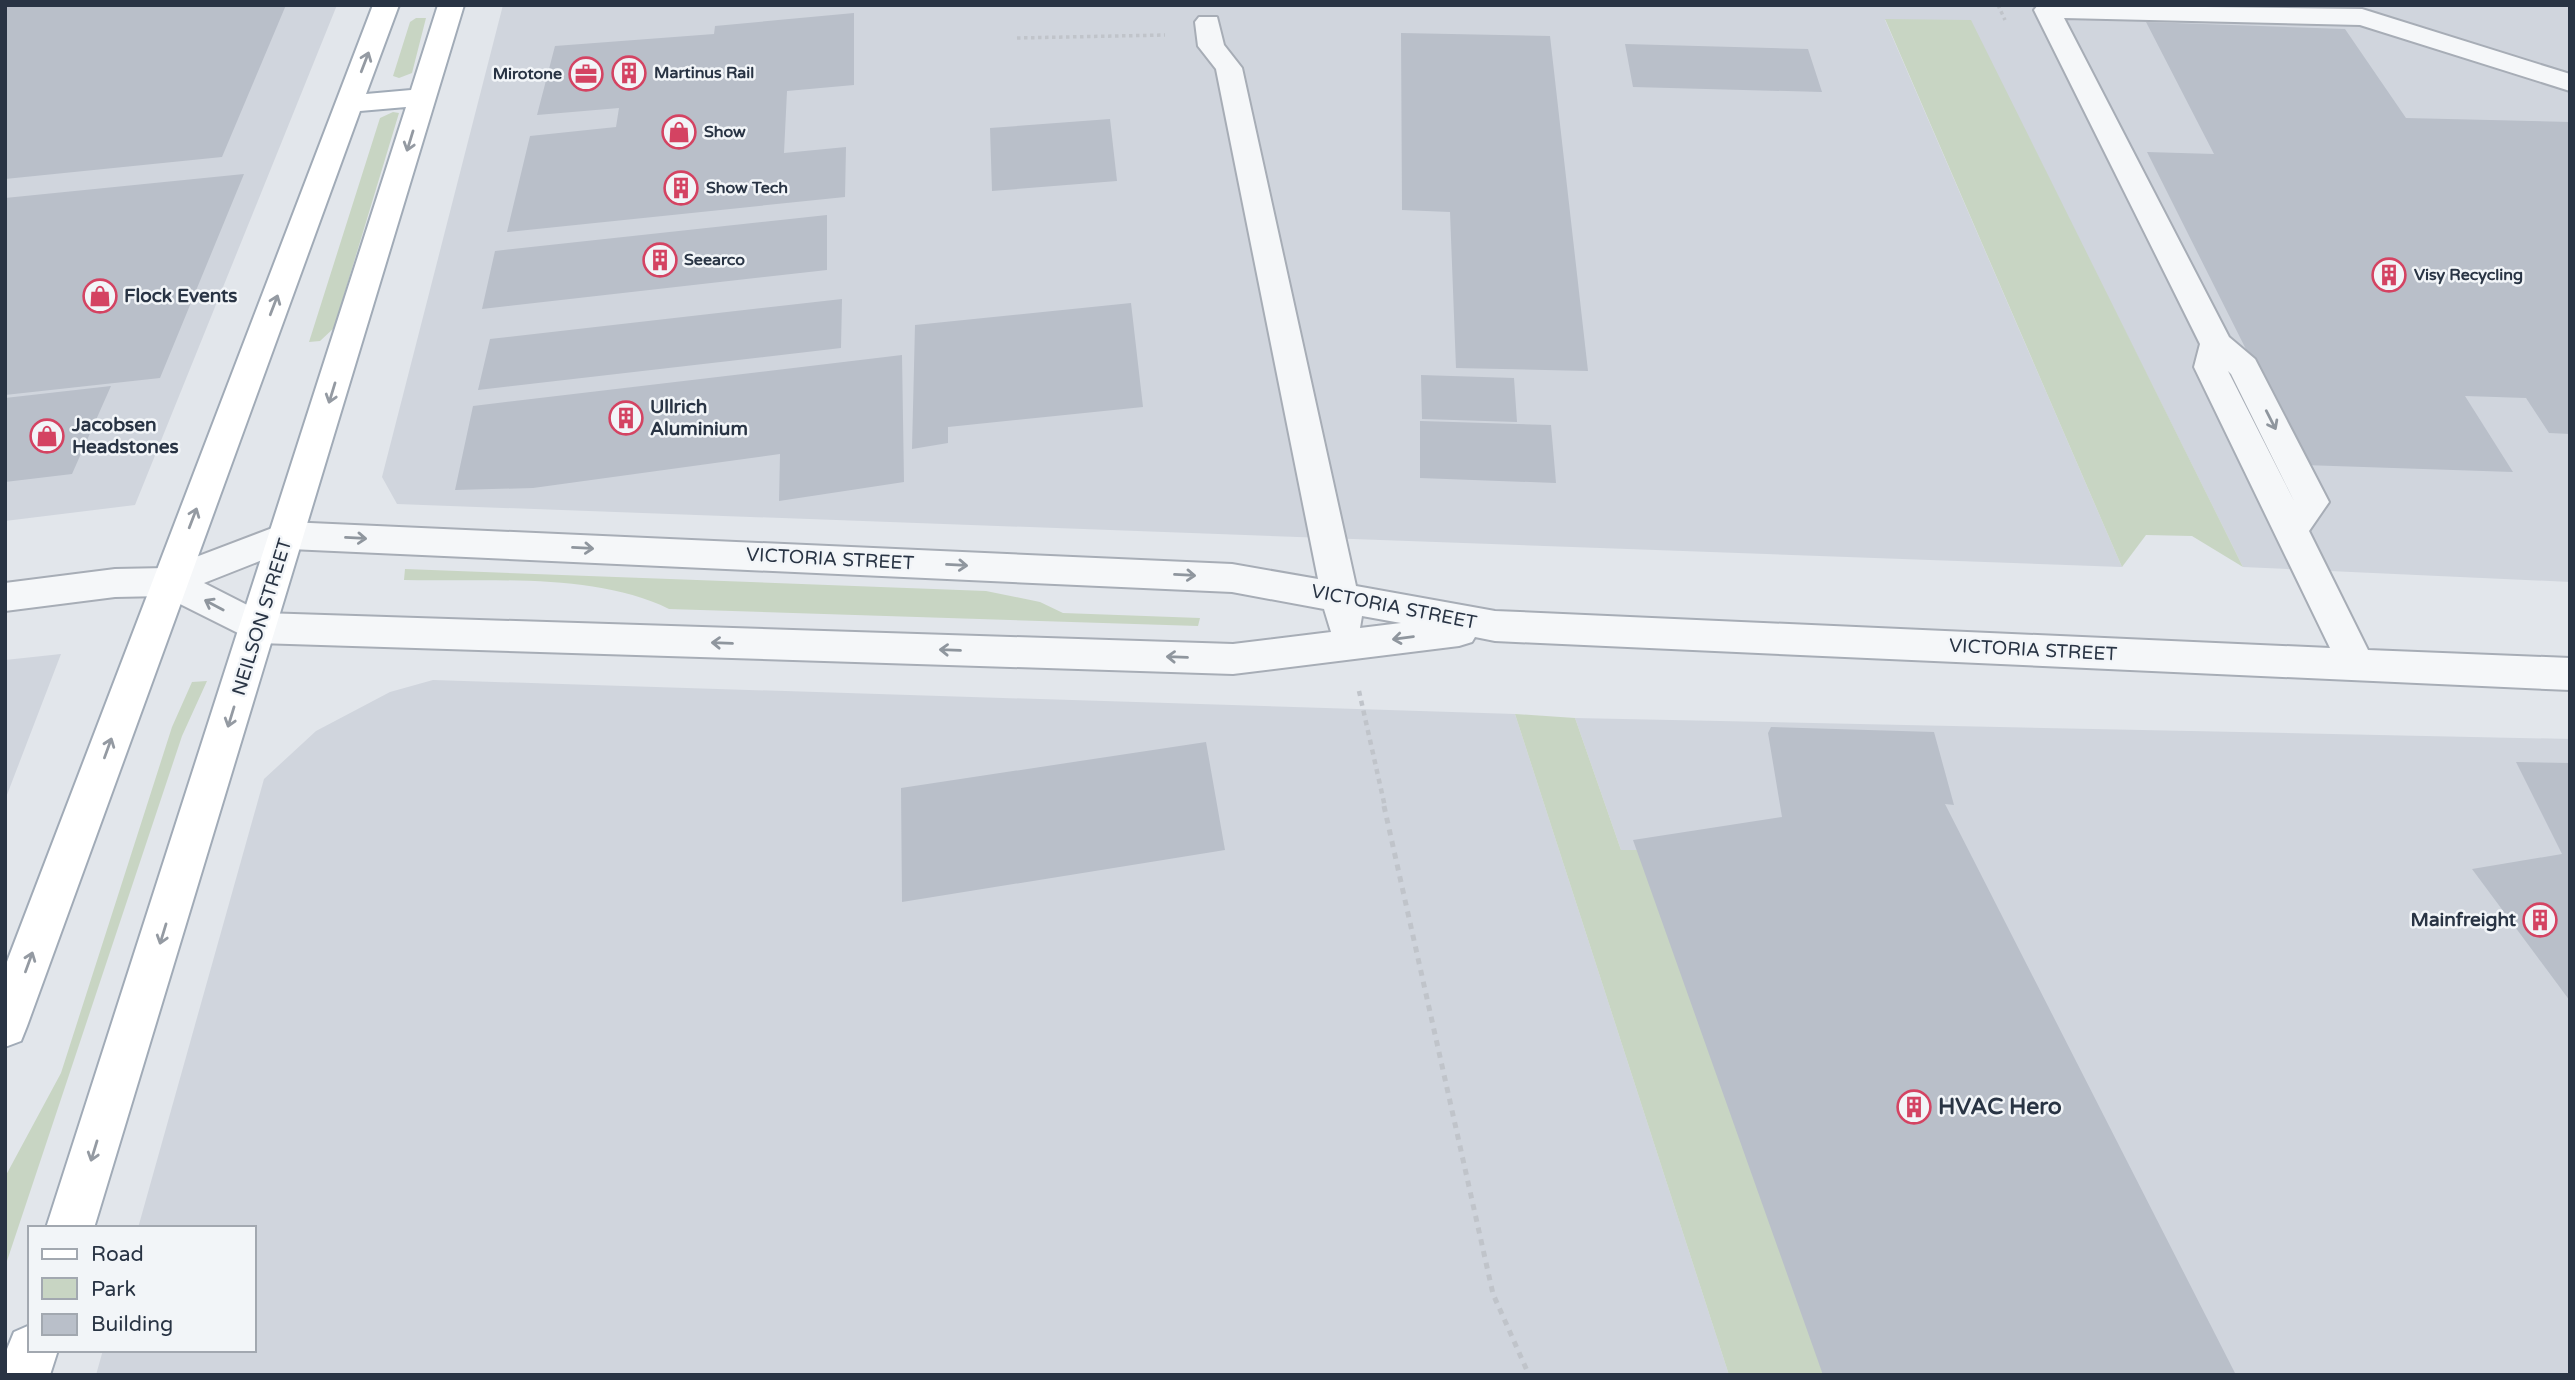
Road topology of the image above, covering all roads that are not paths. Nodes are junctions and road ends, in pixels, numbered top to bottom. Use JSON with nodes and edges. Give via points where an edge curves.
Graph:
{"nodes":[{"id":1,"x":451,"y":5,"type":"edge"},
{"id":2,"x":394,"y":6,"type":"edge"},
{"id":3,"x":1208,"y":28,"type":"road end"},
{"id":4,"x":2570,"y":83,"type":"edge"},
{"id":5,"x":423,"y":97,"type":"junction"},
{"id":6,"x":349,"y":104,"type":"junction"},
{"id":7,"x":2213,"y":355,"type":"junction"},
{"id":8,"x":2300,"y":501,"type":"junction"},
{"id":9,"x":288,"y":535,"type":"junction"},
{"id":10,"x":169,"y":582,"type":"junction"},
{"id":11,"x":5,"y":597,"type":"edge"},
{"id":12,"x":1341,"y":598,"type":"junction"},
{"id":13,"x":1495,"y":626,"type":"junction"},
{"id":14,"x":258,"y":628,"type":"junction"},
{"id":15,"x":1348,"y":644,"type":"junction"},
{"id":16,"x":2357,"y":665,"type":"junction"},
{"id":17,"x":2570,"y":674,"type":"edge"},
{"id":18,"x":5,"y":1026,"type":"edge"},
{"id":19,"x":71,"y":1226,"type":"edge"},
{"id":20,"x":31,"y":1352,"type":"edge"},
{"id":21,"x":24,"y":1375,"type":"edge"}],
"edges":[{"from":1,"to":5,"type":"main road","name":"NEILSON STREET"},
{"from":6,"to":2,"type":"main road","one_way":true},
{"from":3,"to":12,"type":"street","via":[[1211,46],[1229,68]]},
{"from":4,"to":7,"type":"street","via":[[2362,17],[2047,10]]},
{"from":5,"to":6,"type":"main road"},
{"from":5,"to":9,"type":"main road","name":"NEILSON STREET","one_way":true},
{"from":10,"to":6,"type":"main road","one_way":true},
{"from":7,"to":8,"type":"street","via":[[2261,471]]},
{"from":7,"to":8,"type":"street","one_way":true,"via":[[2244,368]]},
{"from":8,"to":16,"type":"street"},
{"from":9,"to":10,"type":"street","name":"VICTORIA STREET"},
{"from":9,"to":12,"type":"street","name":"VICTORIA STREET","one_way":true,"via":[[1232,578]]},
{"from":9,"to":14,"type":"main road","name":"NEILSON STREET"},
{"from":10,"to":11,"type":"street","name":"VICTORIA STREET","via":[[115,583]]},
{"from":14,"to":10,"type":"street","name":"VICTORIA STREET","one_way":true},
{"from":18,"to":10,"type":"main road","one_way":true},
{"from":12,"to":13,"type":"street","name":"VICTORIA STREET"},
{"from":12,"to":15,"type":"street"},
{"from":13,"to":15,"type":"street","name":"VICTORIA STREET","one_way":true},
{"from":13,"to":16,"type":"street","name":"VICTORIA STREET"},
{"from":15,"to":14,"type":"street","name":"VICTORIA STREET","one_way":true,"via":[[1233,659]]},
{"from":14,"to":19,"type":"main road","name":"NEILSON STREET","one_way":true},
{"from":16,"to":17,"type":"street","name":"VICTORIA STREET"},
{"from":20,"to":21,"type":"main road"}]}
